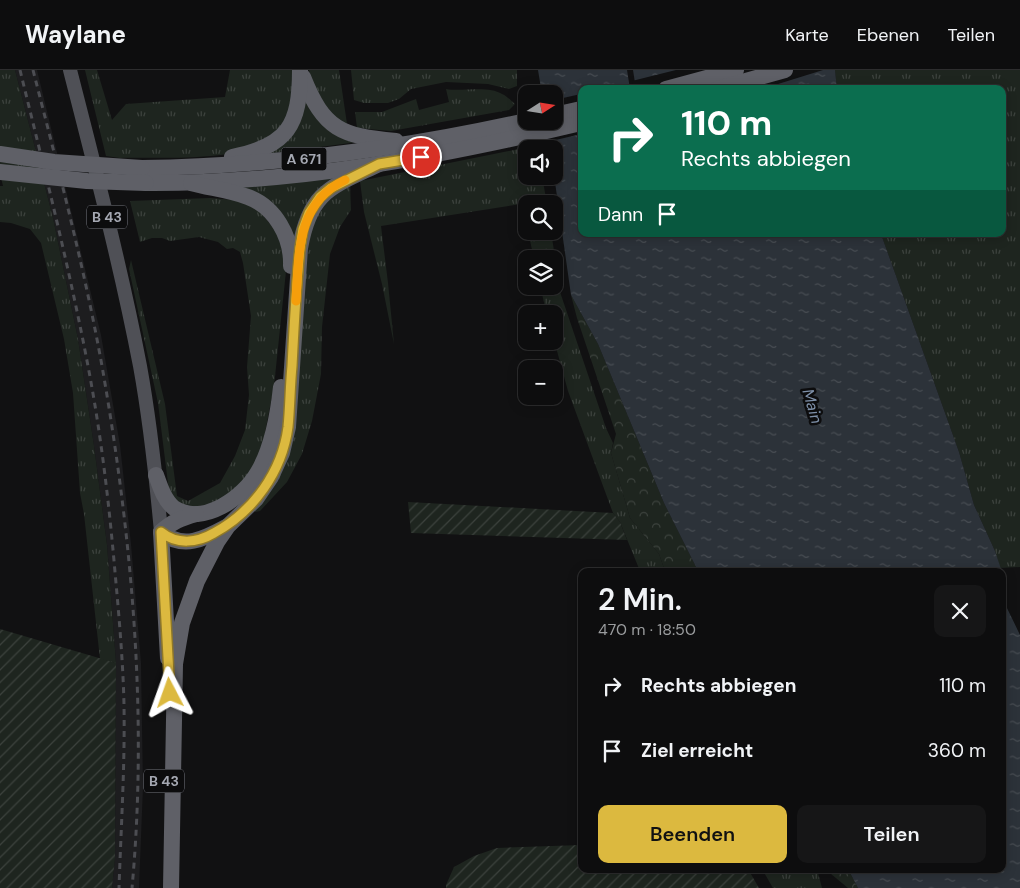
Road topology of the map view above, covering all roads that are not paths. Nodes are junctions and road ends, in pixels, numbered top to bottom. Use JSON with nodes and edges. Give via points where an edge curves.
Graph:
{"nodes":[{"id":1,"x":70,"y":70,"type":"edge"},
{"id":2,"x":300,"y":70,"type":"edge"},
{"id":3,"x":736,"y":70,"type":"edge"},
{"id":4,"x":785,"y":70,"type":"edge"},
{"id":5,"x":681,"y":85,"type":"edge"},
{"id":6,"x":731,"y":85,"type":"edge"},
{"id":7,"x":578,"y":110,"type":"edge"},
{"id":8,"x":563,"y":113,"type":"edge"},
{"id":9,"x":578,"y":123,"type":"edge"},
{"id":10,"x":563,"y":124,"type":"edge"},
{"id":11,"x":518,"y":128,"type":"edge"},
{"id":12,"x":518,"y":128,"type":"edge"},
{"id":13,"x":418,"y":143,"type":"junction"},
{"id":14,"x":0,"y":154,"type":"edge"},
{"id":15,"x":379,"y":164,"type":"junction"},
{"id":16,"x":188,"y":167,"type":"junction"},
{"id":17,"x":0,"y":172,"type":"edge"},
{"id":18,"x":144,"y":176,"type":"junction"},
{"id":19,"x":191,"y":183,"type":"junction"},
{"id":20,"x":156,"y":475,"type":"junction"},
{"id":21,"x":197,"y":514,"type":"junction"},
{"id":22,"x":228,"y":526,"type":"junction"},
{"id":23,"x":161,"y":532,"type":"junction"},
{"id":24,"x":168,"y":674,"type":"junction"},
{"id":25,"x":173,"y":730,"type":"junction"},
{"id":26,"x":161,"y":888,"type":"edge"},
{"id":27,"x":171,"y":888,"type":"edge"}],
"edges":[{"from":1,"to":20,"type":"main road","number":"B 43","via":[[138,356]]},
{"from":2,"to":13,"type":"highway","via":[[310,96],[334,127],[362,137]]},
{"from":2,"to":16,"type":"highway","via":[[300,96],[295,114],[278,139],[261,150]]},
{"from":3,"to":5,"type":"highway"},
{"from":4,"to":6,"type":"highway"},
{"from":7,"to":8,"type":"highway"},
{"from":9,"to":10,"type":"highway","number":"A 671"},
{"from":11,"to":13,"type":"highway","number":"A 671"},
{"from":12,"to":15,"type":"highway","number":"A 671"},
{"from":13,"to":16,"type":"highway","number":"A 671","via":[[292,160]]},
{"from":14,"to":18,"type":"highway","number":"A 671","bridge":true},
{"from":15,"to":19,"type":"highway","number":"A 671","via":[[293,176]]},
{"from":15,"to":22,"type":"highway","via":[[331,188],[309,213],[300,248],[285,440],[277,465],[264,488]]},
{"from":16,"to":18,"type":"highway","number":"A 671"},
{"from":17,"to":18,"type":"highway","number":"A 671","bridge":true,"via":[[87,181]]},
{"from":18,"to":19,"type":"highway","number":"A 671"},
{"from":19,"to":21,"type":"highway","via":[[247,196],[261,204],[284,232],[292,260],[283,374],[266,455],[252,482],[236,497],[218,508]]},
{"from":20,"to":21,"type":"highway","via":[[162,493],[174,507]]},
{"from":20,"to":23,"type":"main road","number":"B 43"},
{"from":21,"to":23,"type":"highway","via":[[176,521]]},
{"from":22,"to":23,"type":"highway","via":[[208,537],[180,542]]},
{"from":22,"to":25,"type":"highway","via":[[206,561],[182,623],[175,664]]},
{"from":23,"to":24,"type":"highway","number":"B 43"},
{"from":24,"to":25,"type":"highway","number":"B 43"},
{"from":24,"to":26,"type":"highway","number":"B 43"},
{"from":25,"to":27,"type":"highway","number":"B 43"}]}
